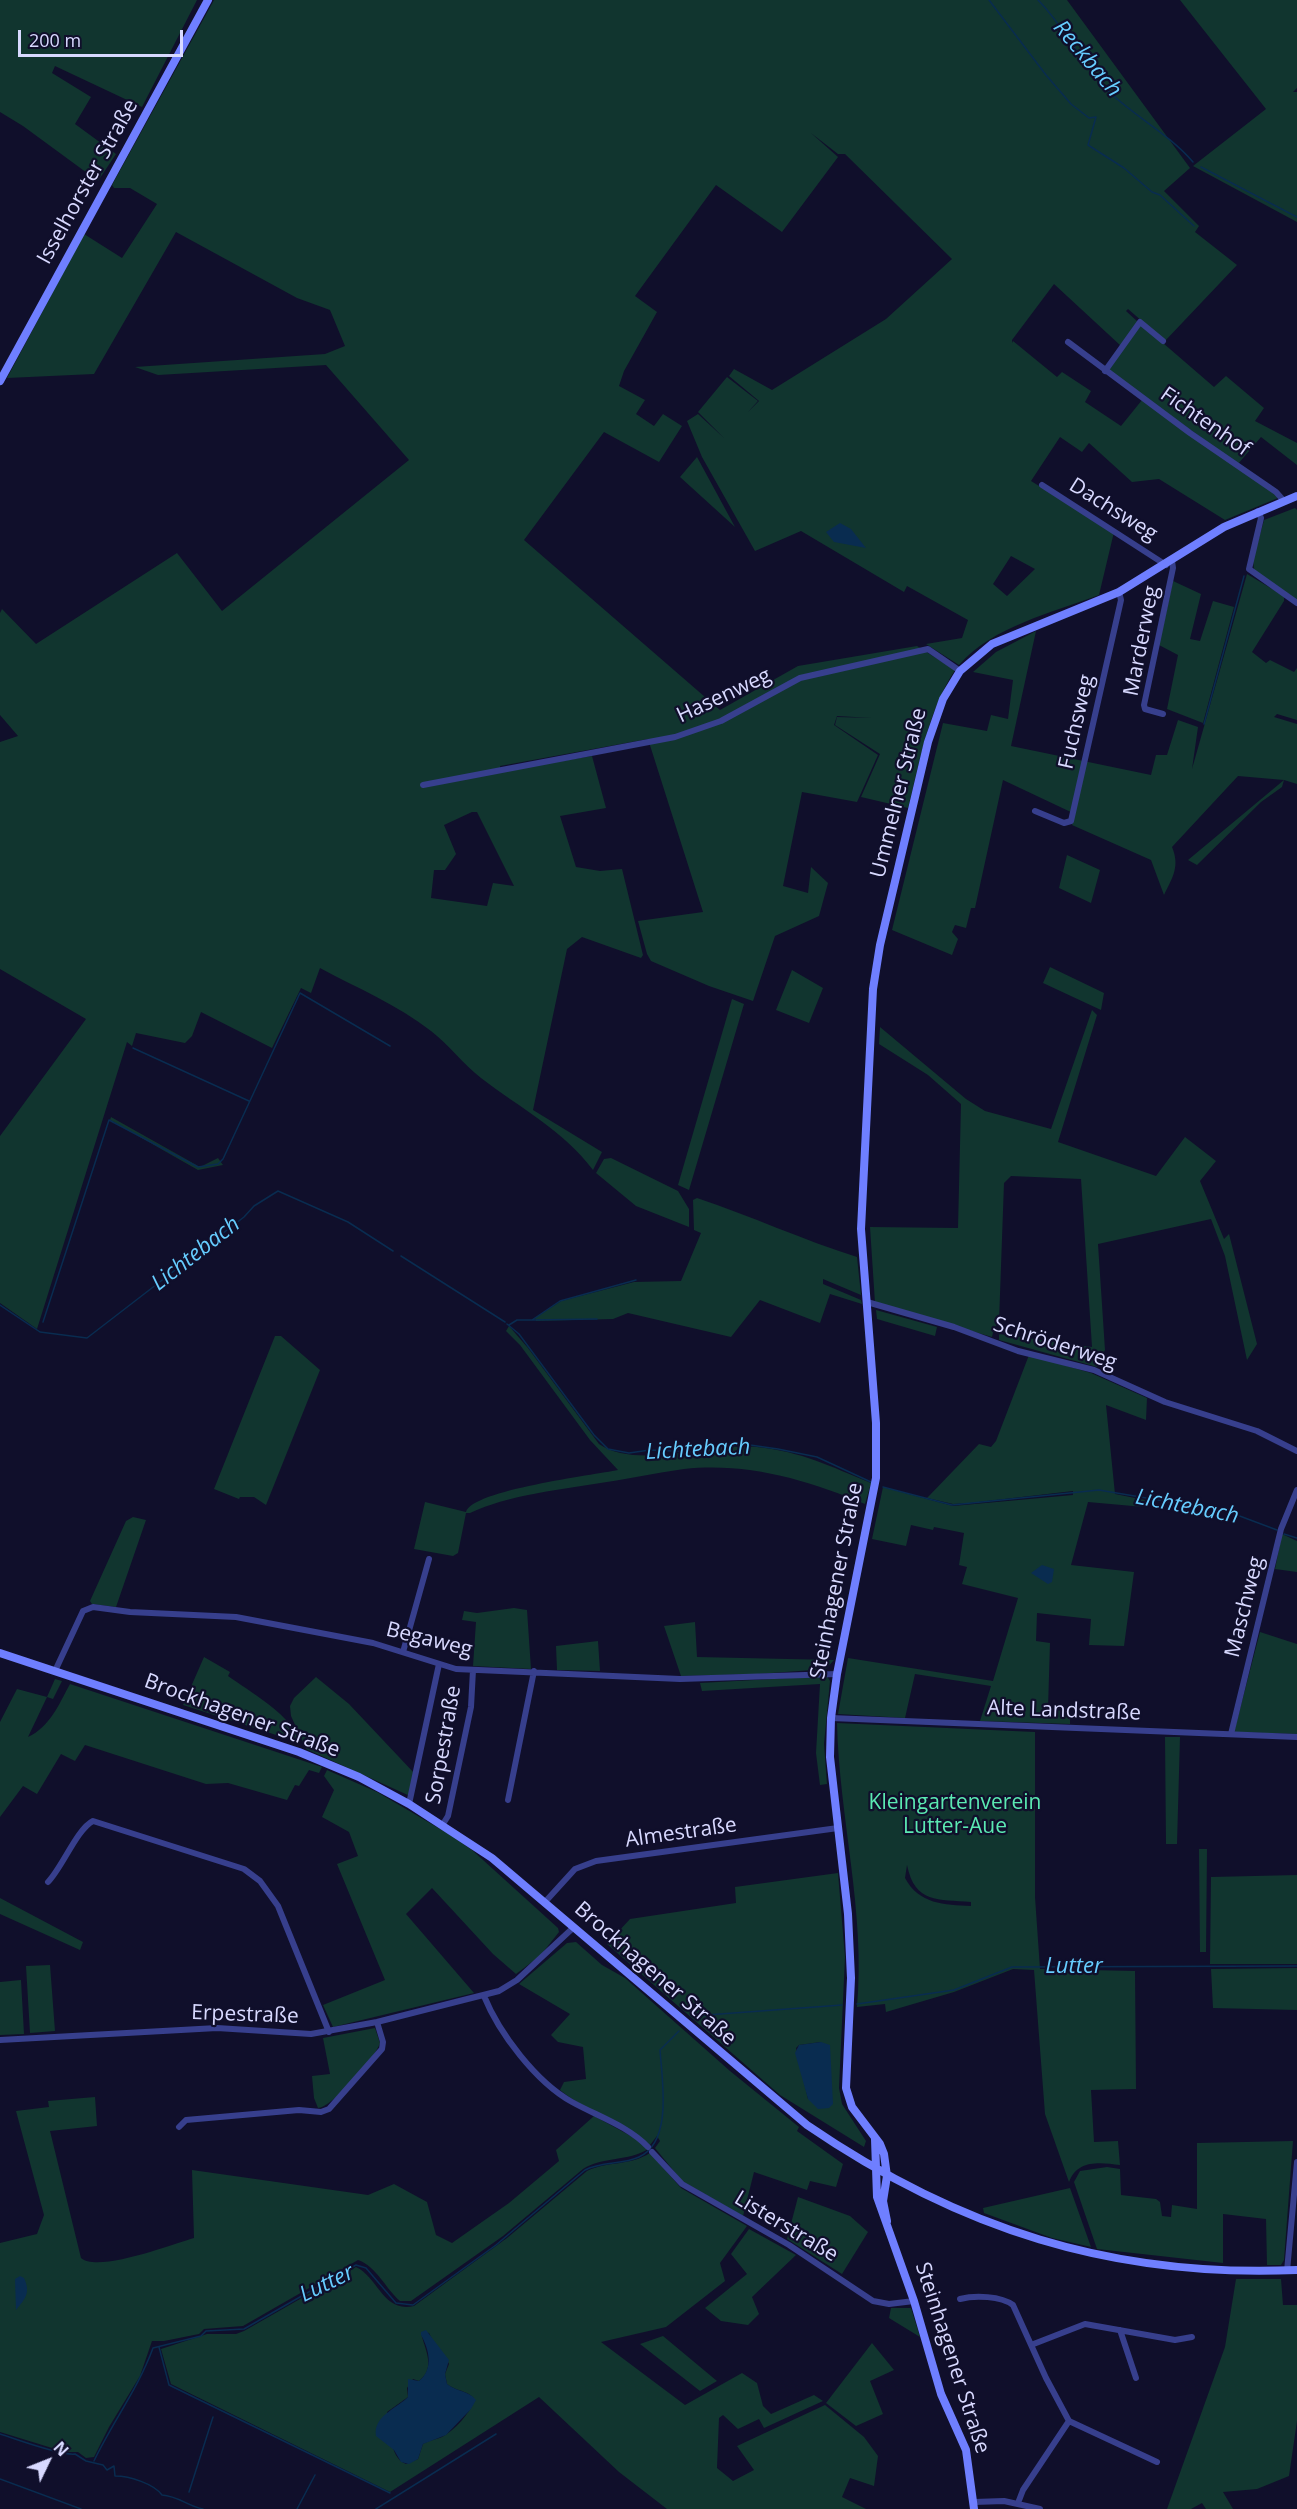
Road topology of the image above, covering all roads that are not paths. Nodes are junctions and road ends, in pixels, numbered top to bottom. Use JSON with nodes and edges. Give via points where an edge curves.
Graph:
{"nodes":[{"id":1,"x":208,"y":0,"type":"edge"},
{"id":2,"x":1163,"y":341,"type":"dead end"},
{"id":3,"x":1068,"y":342,"type":"dead end"},
{"id":4,"x":1105,"y":371,"type":"junction"},
{"id":5,"x":0,"y":381,"type":"edge"},
{"id":6,"x":1042,"y":485,"type":"dead end"},
{"id":7,"x":1297,"y":496,"type":"edge"},
{"id":8,"x":1284,"y":501,"type":"junction"},
{"id":9,"x":1258,"y":512,"type":"junction"},
{"id":10,"x":1169,"y":563,"type":"junction"},
{"id":11,"x":1119,"y":592,"type":"junction"},
{"id":12,"x":1297,"y":603,"type":"edge"},
{"id":13,"x":960,"y":671,"type":"junction"},
{"id":14,"x":1163,"y":714,"type":"dead end"},
{"id":15,"x":423,"y":785,"type":"dead end"},
{"id":16,"x":1035,"y":811,"type":"dead end"},
{"id":17,"x":872,"y":1021,"type":"joint"},
{"id":18,"x":867,"y":1302,"type":"junction"},
{"id":19,"x":1297,"y":1451,"type":"edge"},
{"id":20,"x":1297,"y":1490,"type":"edge"},
{"id":21,"x":429,"y":1558,"type":"dead end"},
{"id":22,"x":403,"y":1652,"type":"junction"},
{"id":23,"x":0,"y":1653,"type":"edge"},
{"id":24,"x":439,"y":1664,"type":"junction"},
{"id":25,"x":473,"y":1670,"type":"junction"},
{"id":26,"x":55,"y":1671,"type":"junction"},
{"id":27,"x":534,"y":1671,"type":"junction"},
{"id":28,"x":837,"y":1674,"type":"junction"},
{"id":29,"x":831,"y":1718,"type":"junction"},
{"id":30,"x":1231,"y":1734,"type":"junction"},
{"id":31,"x":1297,"y":1737,"type":"edge"},
{"id":32,"x":508,"y":1800,"type":"dead end"},
{"id":33,"x":409,"y":1804,"type":"junction"},
{"id":34,"x":443,"y":1824,"type":"junction"},
{"id":35,"x":838,"y":1828,"type":"junction"},
{"id":36,"x":48,"y":1882,"type":"dead end"},
{"id":37,"x":545,"y":1902,"type":"junction"},
{"id":38,"x":574,"y":1927,"type":"junction"},
{"id":39,"x":484,"y":1996,"type":"junction"},
{"id":40,"x":377,"y":2022,"type":"junction"},
{"id":41,"x":328,"y":2032,"type":"junction"},
{"id":42,"x":0,"y":2040,"type":"edge"},
{"id":43,"x":179,"y":2127,"type":"dead end"},
{"id":44,"x":874,"y":2139,"type":"junction"},
{"id":45,"x":1297,"y":2162,"type":"edge"},
{"id":46,"x":874,"y":2168,"type":"junction"},
{"id":47,"x":887,"y":2176,"type":"junction"},
{"id":48,"x":887,"y":2221,"type":"junction"},
{"id":49,"x":1292,"y":2271,"type":"edge"},
{"id":50,"x":960,"y":2299,"type":"dead end"},
{"id":51,"x":914,"y":2301,"type":"junction"},
{"id":52,"x":1120,"y":2330,"type":"junction"},
{"id":53,"x":1192,"y":2337,"type":"dead end"},
{"id":54,"x":1031,"y":2345,"type":"junction"},
{"id":55,"x":1136,"y":2378,"type":"dead end"},
{"id":56,"x":1069,"y":2421,"type":"junction"},
{"id":57,"x":1157,"y":2462,"type":"dead end"},
{"id":58,"x":1018,"y":2502,"type":"junction"},
{"id":59,"x":974,"y":2505,"type":"edge"},
{"id":60,"x":1040,"y":2509,"type":"edge"}],
"edges":[{"from":1,"to":5,"type":"main road","name":"Isselhorster Straße"},
{"from":2,"to":4,"type":"street","via":[[1140,322]]},
{"from":3,"to":4,"type":"street","name":"Fichtenhof"},
{"from":4,"to":8,"type":"street","name":"Fichtenhof"},
{"from":6,"to":10,"type":"street","name":"Dachsweg"},
{"from":7,"to":8,"type":"main road","name":"Ummelner Straße"},
{"from":8,"to":9,"type":"main road","name":"Ummelner Straße"},
{"from":9,"to":10,"type":"main road","name":"Ummelner Straße","via":[[1224,527]]},
{"from":9,"to":12,"type":"street","via":[[1261,518],[1249,569]]},
{"from":10,"to":11,"type":"main road","name":"Ummelner Straße"},
{"from":10,"to":14,"type":"street","name":"Marderweg","via":[[1173,567],[1144,705],[1145,709]]},
{"from":11,"to":13,"type":"main road","name":"Ummelner Straße","via":[[1000,640]]},
{"from":11,"to":16,"type":"street","name":"Fuchsweg","via":[[1121,600],[1071,821],[1064,823]]},
{"from":13,"to":15,"type":"street","name":"Hasenweg","via":[[928,649],[800,678],[721,721],[675,737]]},
{"from":13,"to":17,"type":"main road","name":"Ummelner Straße","via":[[943,699],[928,742],[880,945]]},
{"from":17,"to":18,"type":"main road","name":"Steinhagener Straße","via":[[861,1229]]},
{"from":18,"to":19,"type":"street","name":"Schröderweg","via":[[1094,1370],[1165,1402],[1257,1431]]},
{"from":18,"to":28,"type":"main road","name":"Steinhagener Straße","via":[[876,1478]]},
{"from":20,"to":30,"type":"street","name":"Maschweg","via":[[1281,1529]]},
{"from":21,"to":22,"type":"street"},
{"from":22,"to":24,"type":"street","name":"Begaweg"},
{"from":22,"to":26,"type":"street","name":"Begaweg","via":[[236,1617],[93,1607],[83,1611]]},
{"from":23,"to":26,"type":"main road","name":"Brockhagener Straße"},
{"from":24,"to":25,"type":"street","name":"Begaweg"},
{"from":24,"to":33,"type":"street"},
{"from":25,"to":27,"type":"street","name":"Begaweg"},
{"from":25,"to":34,"type":"street","name":"Sorpestraße","via":[[471,1707],[448,1816]]},
{"from":26,"to":33,"type":"main road","name":"Brockhagener Straße","via":[[299,1752]]},
{"from":27,"to":28,"type":"street","name":"Begaweg","via":[[680,1679]]},
{"from":27,"to":32,"type":"street"},
{"from":28,"to":29,"type":"main road","name":"Steinhagener Straße"},
{"from":29,"to":30,"type":"street","name":"Alte Landstraße"},
{"from":29,"to":35,"type":"main road","name":"Steinhagener Straße","via":[[830,1757]]},
{"from":30,"to":31,"type":"street","name":"Alte Landstraße"},
{"from":33,"to":34,"type":"main road","name":"Brockhagener Straße"},
{"from":34,"to":37,"type":"main road","name":"Brockhagener Straße"},
{"from":35,"to":37,"type":"street","name":"Almestraße","via":[[596,1861],[575,1869]]},
{"from":35,"to":44,"type":"main road","name":"Steinhagener Straße","via":[[851,1978],[846,2088],[852,2107]]},
{"from":36,"to":41,"type":"street","via":[[93,1821],[244,1869],[273,1897]]},
{"from":37,"to":38,"type":"main road","name":"Brockhagener Straße"},
{"from":38,"to":39,"type":"street","name":"Erpestraße","via":[[517,1980]]},
{"from":38,"to":46,"type":"main road","name":"Brockhagener Straße","via":[[780,2104]]},
{"from":39,"to":40,"type":"street","name":"Erpestraße"},
{"from":39,"to":51,"type":"street","name":"Listerstraße","via":[[520,2056],[535,2071],[569,2100],[626,2130],[650,2149],[681,2184],[789,2245],[873,2301]]},
{"from":40,"to":41,"type":"street","name":"Erpestraße"},
{"from":40,"to":43,"type":"street","via":[[382,2049],[328,2109],[186,2120]]},
{"from":41,"to":42,"type":"street","name":"Erpestraße","via":[[298,2034],[217,2028]]},
{"from":44,"to":46,"type":"main road","name":"Steinhagener Straße"},
{"from":44,"to":47,"type":"main road","name":"Steinhagener Straße","via":[[884,2154]]},
{"from":45,"to":49,"type":"street"},
{"from":46,"to":47,"type":"main road","name":"Brockhagener Straße"},
{"from":46,"to":48,"type":"main road","name":"Steinhagener Straße","via":[[877,2197]]},
{"from":47,"to":48,"type":"main road","name":"Steinhagener Straße","via":[[883,2201]]},
{"from":47,"to":49,"type":"main road","name":"Brockhagener Straße","via":[[962,2213],[1073,2250],[1194,2270]]},
{"from":48,"to":51,"type":"main road","name":"Steinhagener Straße"},
{"from":50,"to":54,"type":"street","via":[[1007,2301],[1016,2309]]},
{"from":51,"to":59,"type":"main road","name":"Steinhagener Straße","via":[[941,2394],[966,2450]]},
{"from":52,"to":53,"type":"street","via":[[1179,2340]]},
{"from":52,"to":54,"type":"street","via":[[1085,2324]]},
{"from":52,"to":55,"type":"street"},
{"from":54,"to":56,"type":"street"},
{"from":56,"to":57,"type":"street"},
{"from":56,"to":58,"type":"street"},
{"from":58,"to":59,"type":"street"},
{"from":58,"to":60,"type":"street"}]}
